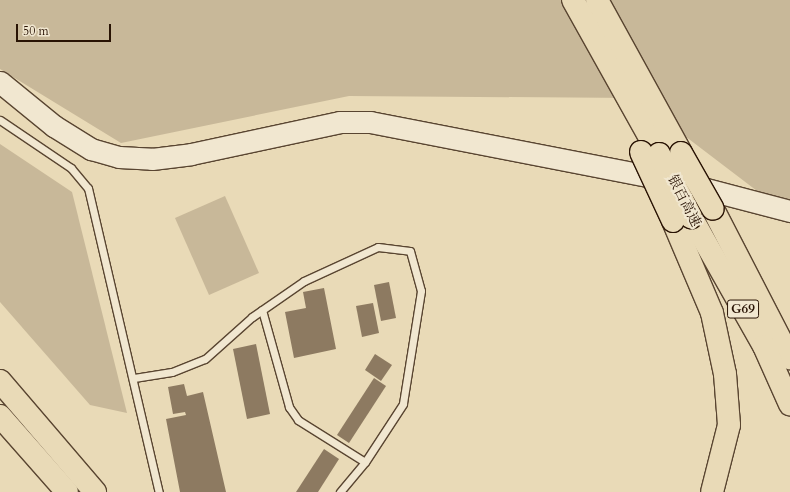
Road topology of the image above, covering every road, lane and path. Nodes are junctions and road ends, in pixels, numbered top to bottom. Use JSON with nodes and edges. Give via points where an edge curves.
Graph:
{"nodes":[{"id":1,"x":568,"y":0,"type":"edge"},
{"id":2,"x":573,"y":0,"type":"edge"},
{"id":3,"x":597,"y":0,"type":"edge"},
{"id":4,"x":0,"y":82,"type":"edge"},
{"id":5,"x":0,"y":120,"type":"edge"},
{"id":6,"x":650,"y":153,"type":"junction"},
{"id":7,"x":790,"y":210,"type":"edge"},
{"id":8,"x":682,"y":219,"type":"junction"},
{"id":9,"x":262,"y":310,"type":"junction"},
{"id":10,"x":790,"y":358,"type":"edge"},
{"id":11,"x":134,"y":378,"type":"junction"},
{"id":12,"x":0,"y":381,"type":"edge"},
{"id":13,"x":790,"y":404,"type":"edge"},
{"id":14,"x":0,"y":416,"type":"edge"},
{"id":15,"x":365,"y":462,"type":"junction"},
{"id":16,"x":67,"y":492,"type":"edge"},
{"id":17,"x":95,"y":492,"type":"edge"},
{"id":18,"x":159,"y":492,"type":"edge"},
{"id":19,"x":340,"y":492,"type":"edge"},
{"id":20,"x":712,"y":492,"type":"edge"}],
"edges":[{"from":1,"to":6,"type":"highway"},
{"from":2,"to":6,"type":"highway"},
{"from":3,"to":10,"type":"highway","name":"银百高速","number":"G69","bridge":true,"via":[[713,210]]},
{"from":4,"to":7,"type":"street","via":[[54,126],[90,149],[118,157],[152,159],[191,154],[340,122],[370,122],[683,183]]},
{"from":5,"to":11,"type":"lane","via":[[71,168],[88,188]]},
{"from":6,"to":8,"type":"highway","bridge":true},
{"from":8,"to":13,"type":"highway","name":"银百高速","number":"G69","via":[[764,346]]},
{"from":8,"to":20,"type":"highway","via":[[712,313],[725,374],[728,425]]},
{"from":9,"to":11,"type":"lane","via":[[205,359],[172,372]]},
{"from":9,"to":15,"type":"lane","via":[[289,406],[298,420]]},
{"from":9,"to":15,"type":"lane","via":[[304,281],[378,247],[410,251],[421,291],[403,404]]},
{"from":11,"to":18,"type":"lane"},
{"from":12,"to":17,"type":"highway"},
{"from":14,"to":16,"type":"highway"},
{"from":15,"to":19,"type":"lane"}]}
